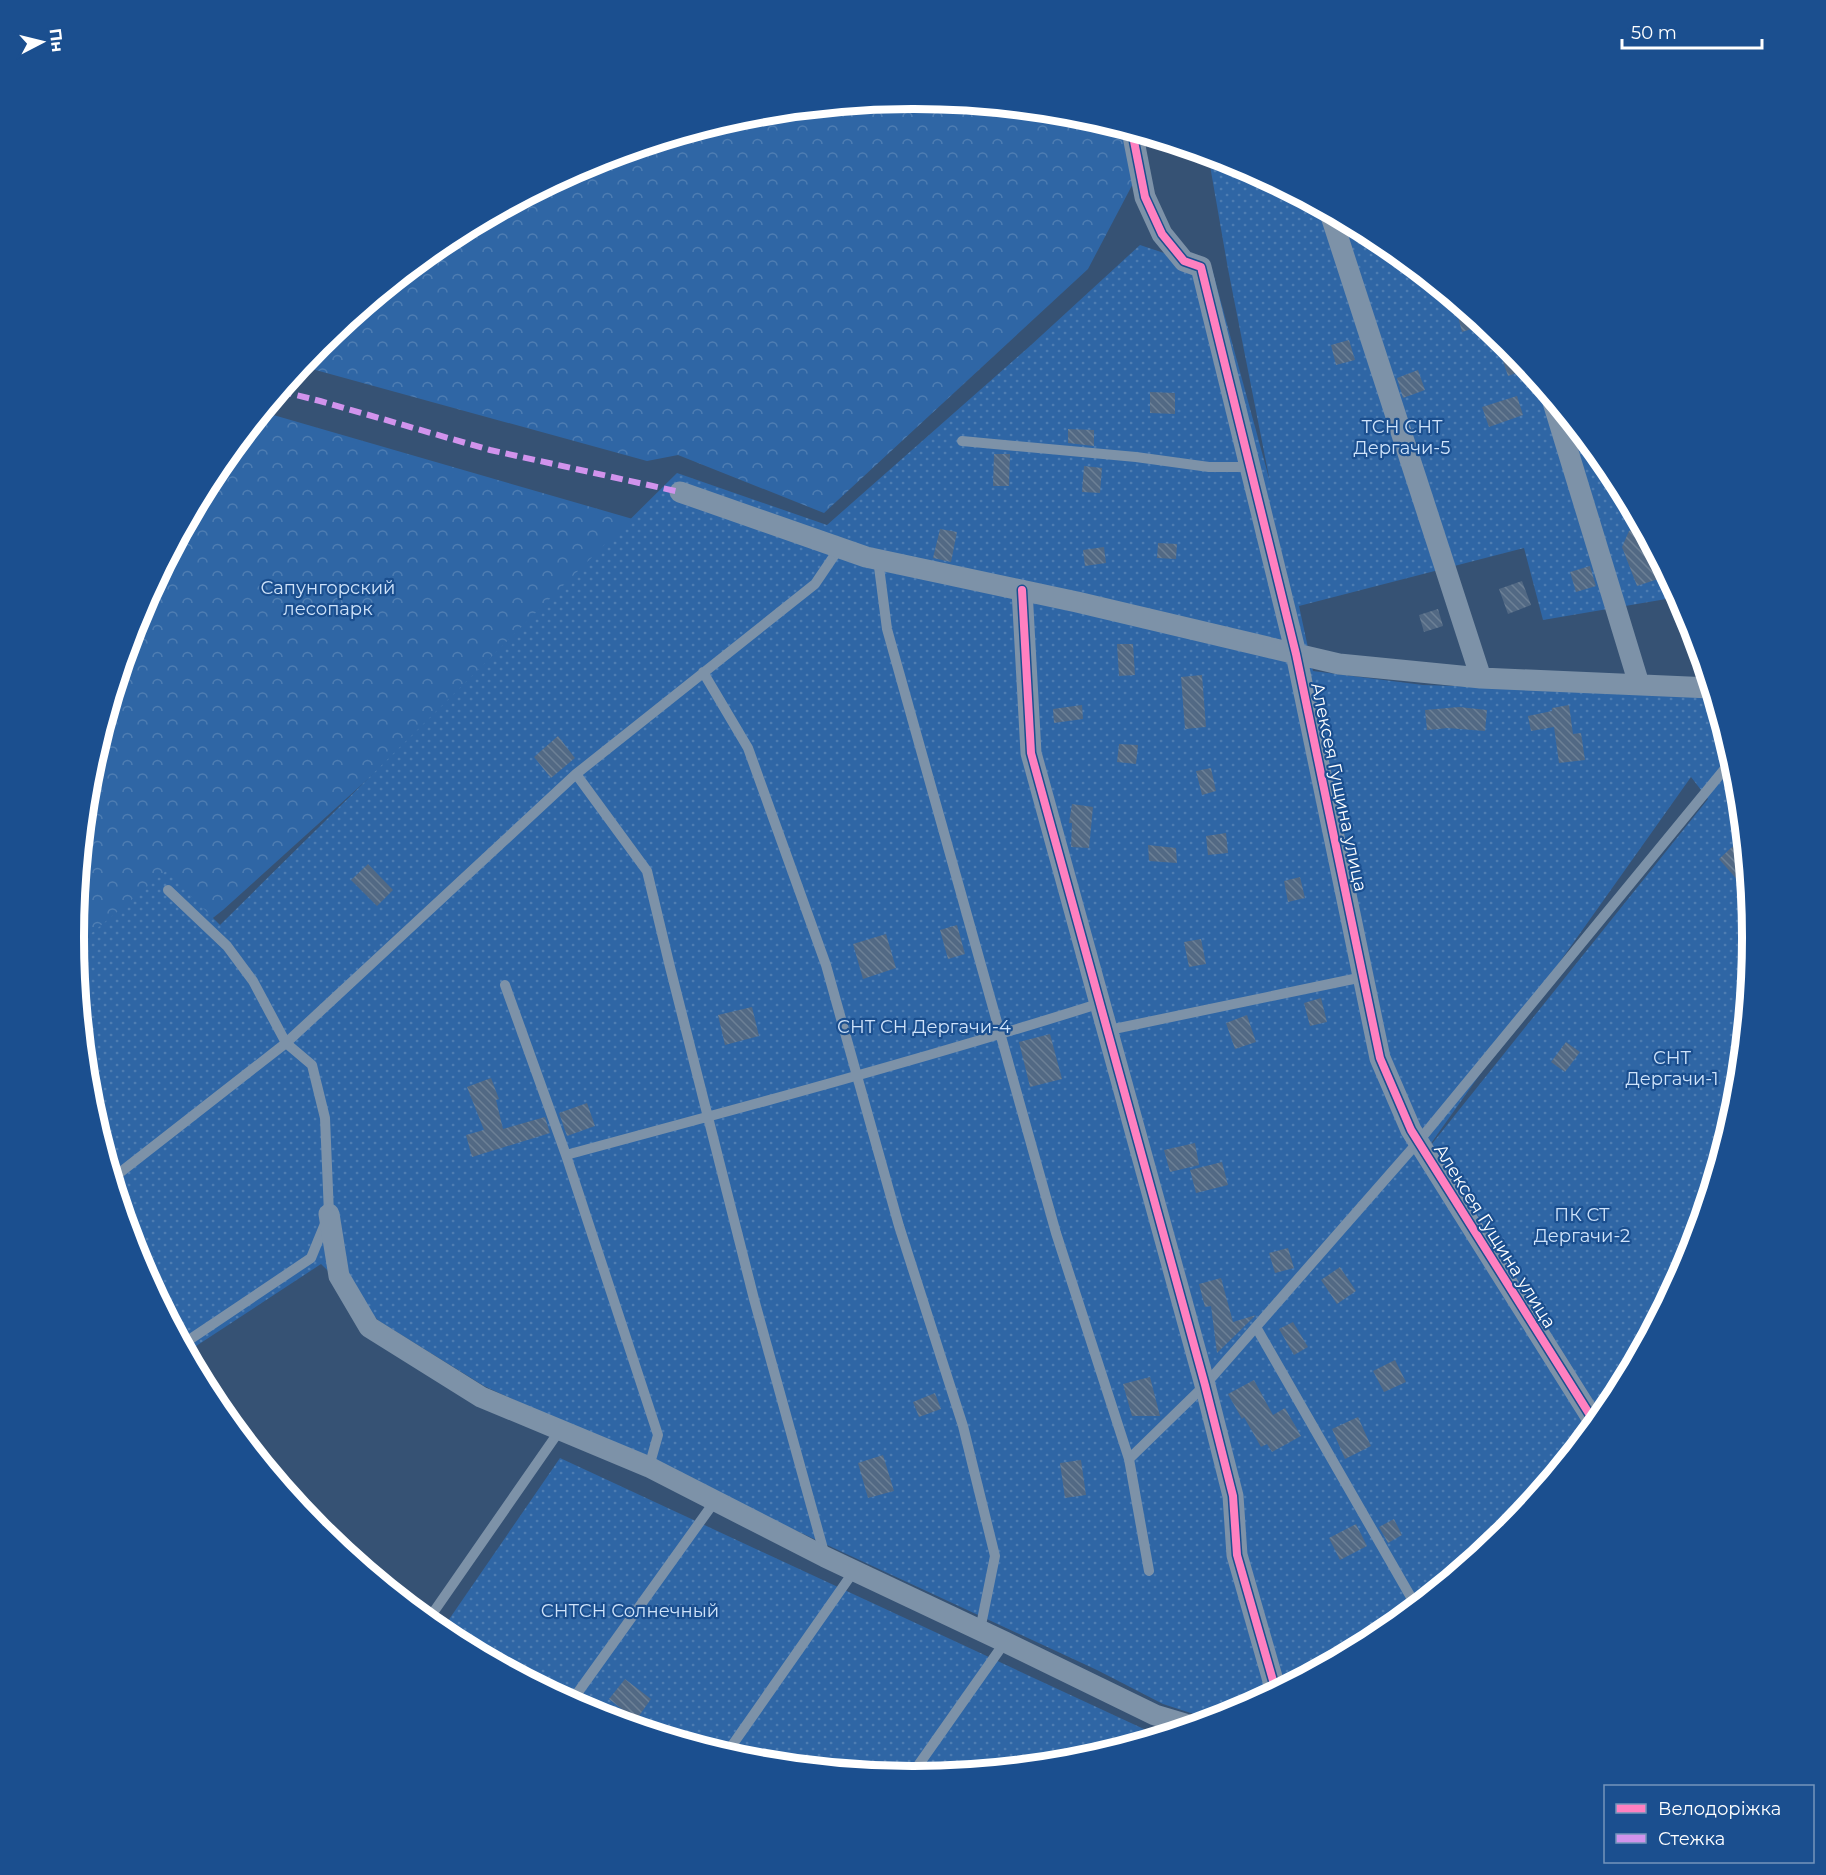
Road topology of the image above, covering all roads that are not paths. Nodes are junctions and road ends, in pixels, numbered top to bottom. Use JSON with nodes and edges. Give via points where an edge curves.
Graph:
{"nodes":[{"id":1,"x":1134,"y":139,"type":"edge"},
{"id":2,"x":1333,"y":223,"type":"edge"},
{"id":3,"x":1557,"y":417,"type":"edge"},
{"id":4,"x":962,"y":441,"type":"dead end"},
{"id":5,"x":1250,"y":467,"type":"junction"},
{"id":6,"x":680,"y":492,"type":"dead end"},
{"id":7,"x":840,"y":548,"type":"junction"},
{"id":8,"x":879,"y":559,"type":"junction"},
{"id":9,"x":1022,"y":590,"type":"junction"},
{"id":10,"x":1296,"y":654,"type":"junction"},
{"id":11,"x":704,"y":672,"type":"junction"},
{"id":12,"x":1481,"y":678,"type":"junction"},
{"id":13,"x":1639,"y":684,"type":"junction"},
{"id":14,"x":1703,"y":688,"type":"edge"},
{"id":15,"x":1724,"y":769,"type":"edge"},
{"id":16,"x":576,"y":774,"type":"junction"},
{"id":17,"x":168,"y":890,"type":"dead end"},
{"id":18,"x":1363,"y":977,"type":"junction"},
{"id":19,"x":505,"y":984,"type":"dead end"},
{"id":20,"x":1101,"y":1003,"type":"junction"},
{"id":21,"x":1109,"y":1030,"type":"junction"},
{"id":22,"x":1001,"y":1035,"type":"junction"},
{"id":23,"x":286,"y":1043,"type":"junction"},
{"id":24,"x":856,"y":1077,"type":"junction"},
{"id":25,"x":708,"y":1117,"type":"junction"},
{"id":26,"x":1418,"y":1142,"type":"junction"},
{"id":27,"x":566,"y":1155,"type":"junction"},
{"id":28,"x":119,"y":1174,"type":"edge"},
{"id":29,"x":328,"y":1214,"type":"junction"},
{"id":30,"x":1256,"y":1327,"type":"junction"},
{"id":31,"x":189,"y":1340,"type":"edge"},
{"id":32,"x":1205,"y":1385,"type":"junction"},
{"id":33,"x":1590,"y":1415,"type":"edge"},
{"id":34,"x":560,"y":1430,"type":"junction"},
{"id":35,"x":1129,"y":1459,"type":"junction"},
{"id":36,"x":650,"y":1467,"type":"junction"},
{"id":37,"x":715,"y":1501,"type":"junction"},
{"id":38,"x":825,"y":1557,"type":"junction"},
{"id":39,"x":854,"y":1571,"type":"junction"},
{"id":40,"x":1149,"y":1571,"type":"dead end"},
{"id":41,"x":1412,"y":1599,"type":"edge"},
{"id":42,"x":433,"y":1613,"type":"edge"},
{"id":43,"x":980,"y":1630,"type":"junction"},
{"id":44,"x":1005,"y":1642,"type":"junction"},
{"id":45,"x":1274,"y":1684,"type":"edge"},
{"id":46,"x":576,"y":1694,"type":"edge"},
{"id":47,"x":1180,"y":1723,"type":"edge"},
{"id":48,"x":731,"y":1746,"type":"edge"},
{"id":49,"x":918,"y":1766,"type":"edge"}],
"edges":[{"from":1,"to":5,"type":"street","name":"Алексея Гущина улица","via":[[1145,197],[1162,234],[1184,261],[1201,267]]},
{"from":2,"to":12,"type":"street"},
{"from":3,"to":13,"type":"street"},
{"from":4,"to":5,"type":"lane","via":[[1209,467]]},
{"from":5,"to":10,"type":"street","name":"Алексея Гущина улица"},
{"from":6,"to":7,"type":"street"},
{"from":7,"to":8,"type":"street"},
{"from":7,"to":11,"type":"lane","via":[[814,584]]},
{"from":8,"to":9,"type":"street"},
{"from":8,"to":22,"type":"lane","via":[[887,629]]},
{"from":9,"to":10,"type":"street"},
{"from":9,"to":20,"type":"street","via":[[1031,753]]},
{"from":10,"to":12,"type":"street","via":[[1339,664]]},
{"from":10,"to":18,"type":"street","name":"Алексея Гущина улица"},
{"from":11,"to":16,"type":"lane"},
{"from":11,"to":24,"type":"lane","via":[[748,748],[826,966]]},
{"from":12,"to":13,"type":"street"},
{"from":13,"to":14,"type":"street"},
{"from":15,"to":26,"type":"lane"},
{"from":16,"to":23,"type":"lane"},
{"from":16,"to":25,"type":"lane","via":[[647,871]]},
{"from":17,"to":23,"type":"lane","via":[[227,946],[253,981]]},
{"from":18,"to":21,"type":"lane"},
{"from":18,"to":26,"type":"street","name":"Алексея Гущина улица","via":[[1380,1058]]},
{"from":19,"to":27,"type":"lane"},
{"from":20,"to":21,"type":"street"},
{"from":20,"to":22,"type":"lane"},
{"from":21,"to":32,"type":"street"},
{"from":22,"to":24,"type":"lane"},
{"from":22,"to":35,"type":"lane","via":[[1056,1233]]},
{"from":23,"to":28,"type":"lane"},
{"from":23,"to":29,"type":"lane","via":[[312,1065],[325,1118]]},
{"from":24,"to":25,"type":"lane"},
{"from":24,"to":43,"type":"lane","via":[[963,1426],[995,1556]]},
{"from":25,"to":27,"type":"lane"},
{"from":25,"to":38,"type":"lane"},
{"from":26,"to":30,"type":"lane"},
{"from":26,"to":33,"type":"street","name":"Алексея Гущина улица"},
{"from":27,"to":36,"type":"lane","via":[[658,1435]]},
{"from":29,"to":31,"type":"lane","via":[[310,1258]]},
{"from":29,"to":34,"type":"street","via":[[339,1276],[369,1327],[481,1397]]},
{"from":30,"to":32,"type":"lane"},
{"from":30,"to":41,"type":"lane"},
{"from":32,"to":35,"type":"lane"},
{"from":32,"to":45,"type":"street","via":[[1233,1496],[1237,1556]]},
{"from":34,"to":36,"type":"street"},
{"from":34,"to":42,"type":"lane"},
{"from":35,"to":40,"type":"lane"},
{"from":36,"to":37,"type":"street"},
{"from":37,"to":38,"type":"street"},
{"from":37,"to":46,"type":"lane"},
{"from":38,"to":39,"type":"street"},
{"from":39,"to":43,"type":"street"},
{"from":39,"to":48,"type":"lane"},
{"from":43,"to":44,"type":"street"},
{"from":44,"to":47,"type":"street","via":[[1155,1715]]},
{"from":44,"to":49,"type":"lane"}]}
